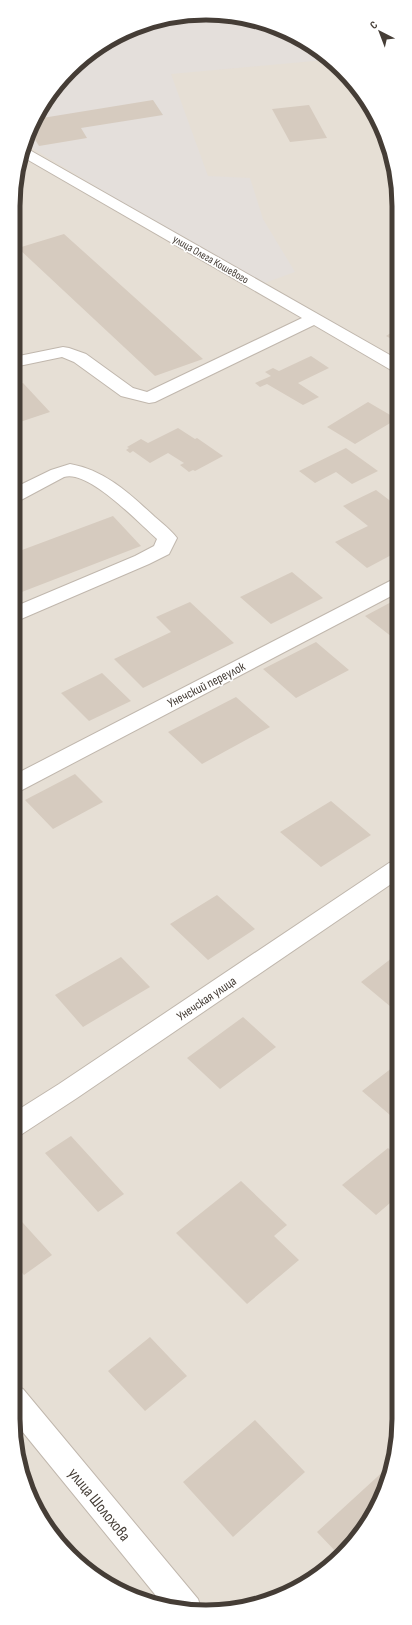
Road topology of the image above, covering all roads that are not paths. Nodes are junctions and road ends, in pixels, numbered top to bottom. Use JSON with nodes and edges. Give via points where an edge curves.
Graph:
{"nodes":[{"id":1,"x":27,"y":154,"type":"edge"},
{"id":2,"x":314,"y":319,"type":"junction"},
{"id":3,"x":20,"y":361,"type":"edge"},
{"id":4,"x":392,"y":363,"type":"edge"},
{"id":5,"x":20,"y":493,"type":"edge"},
{"id":6,"x":392,"y":588,"type":"edge"},
{"id":7,"x":20,"y":612,"type":"edge"},
{"id":8,"x":20,"y":781,"type":"edge"},
{"id":9,"x":392,"y":872,"type":"edge"},
{"id":10,"x":20,"y":1122,"type":"edge"},
{"id":11,"x":20,"y":1407,"type":"edge"},
{"id":12,"x":181,"y":1603,"type":"edge"}],
"edges":[{"from":1,"to":2,"type":"street","name":"улица Олега Кошевого"},
{"from":2,"to":3,"type":"street","via":[[149,398],[127,392],[80,358],[63,352]]},
{"from":2,"to":4,"type":"street","name":"улица Олега Кошевого"},
{"from":5,"to":7,"type":"street","via":[[70,470],[90,475],[105,484],[167,538],[162,550]]},
{"from":6,"to":8,"type":"street","name":"Унечский переулок"},
{"from":9,"to":10,"type":"street","name":"Унечская улица"},
{"from":11,"to":12,"type":"street","name":"улица Шолохова"}]}
